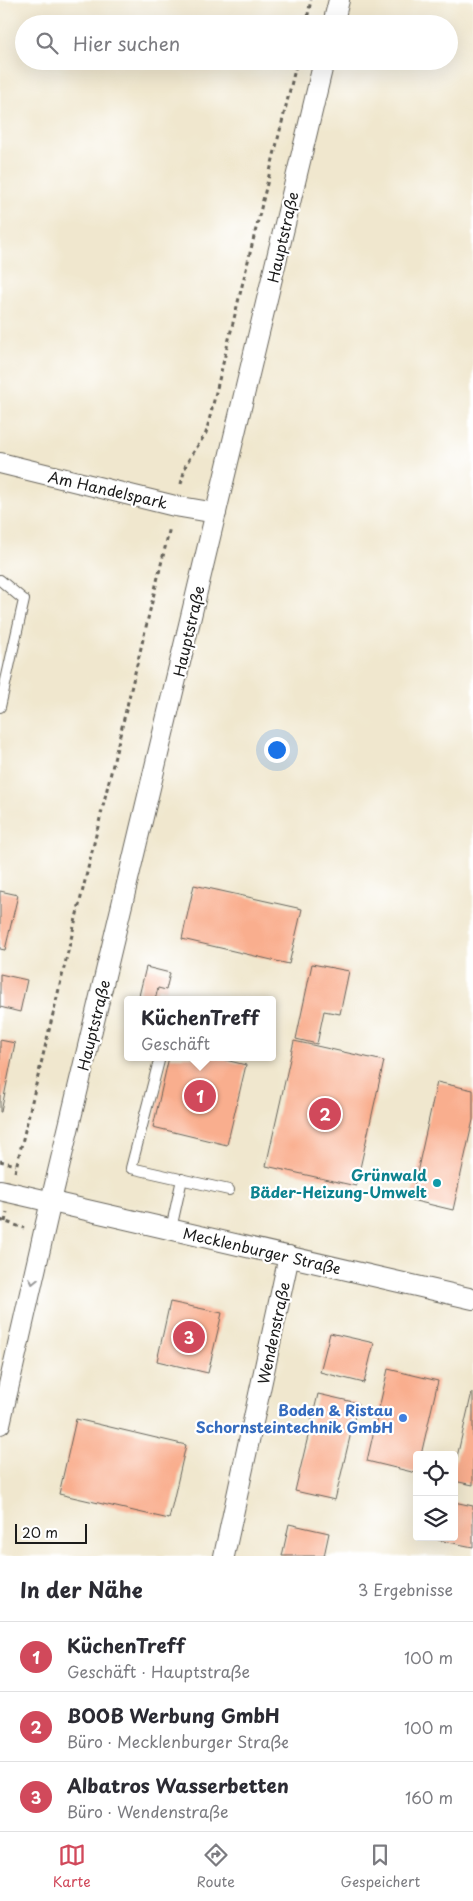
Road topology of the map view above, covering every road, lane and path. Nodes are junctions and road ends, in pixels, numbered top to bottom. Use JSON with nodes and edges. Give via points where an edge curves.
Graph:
{"nodes":[{"id":1,"x":312,"y":0,"type":"edge"},
{"id":2,"x":339,"y":0,"type":"edge"},
{"id":3,"x":308,"y":15,"type":"edge"},
{"id":4,"x":335,"y":15,"type":"edge"},
{"id":5,"x":295,"y":70,"type":"edge"},
{"id":6,"x":322,"y":70,"type":"edge"},
{"id":7,"x":0,"y":464,"type":"edge"},
{"id":8,"x":176,"y":506,"type":"junction"},
{"id":9,"x":216,"y":513,"type":"junction"},
{"id":10,"x":0,"y":580,"type":"edge"},
{"id":11,"x":0,"y":707,"type":"edge"},
{"id":12,"x":159,"y":1061,"type":"edge"},
{"id":13,"x":0,"y":1161,"type":"edge"},
{"id":14,"x":16,"y":1165,"type":"junction"},
{"id":15,"x":182,"y":1179,"type":"junction"},
{"id":16,"x":229,"y":1190,"type":"dead end"},
{"id":17,"x":6,"y":1192,"type":"edge"},
{"id":18,"x":50,"y":1201,"type":"junction"},
{"id":19,"x":0,"y":1220,"type":"edge"},
{"id":20,"x":170,"y":1229,"type":"junction"},
{"id":21,"x":290,"y":1256,"type":"junction"},
{"id":22,"x":473,"y":1299,"type":"edge"},
{"id":23,"x":0,"y":1424,"type":"edge"},
{"id":24,"x":224,"y":1556,"type":"edge"}],
"edges":[{"from":1,"to":3,"type":"path"},
{"from":2,"to":4,"type":"street"},
{"from":5,"to":8,"type":"path","via":[[206,433],[186,464]]},
{"from":6,"to":9,"type":"street","name":"Hauptstraße"},
{"from":7,"to":8,"type":"street","name":"Am Handelspark"},
{"from":8,"to":9,"type":"street","name":"Am Handelspark"},
{"from":8,"to":14,"type":"path"},
{"from":9,"to":18,"type":"street","name":"Hauptstraße"},
{"from":10,"to":11,"type":"lane","via":[[24,600]]},
{"from":12,"to":15,"type":"lane","via":[[131,1168]]},
{"from":13,"to":14,"type":"path"},
{"from":14,"to":17,"type":"path"},
{"from":15,"to":16,"type":"lane"},
{"from":15,"to":20,"type":"lane"},
{"from":17,"to":18,"type":"street"},
{"from":17,"to":19,"type":"path","via":[[5,1222]]},
{"from":18,"to":20,"type":"street","name":"Mecklenburger Straße"},
{"from":18,"to":23,"type":"street","name":"Hauptstraße","one_way":true},
{"from":20,"to":21,"type":"street","name":"Mecklenburger Straße"},
{"from":21,"to":22,"type":"street","name":"Mecklenburger Straße"},
{"from":21,"to":24,"type":"street","name":"Wendenstraße"}]}
